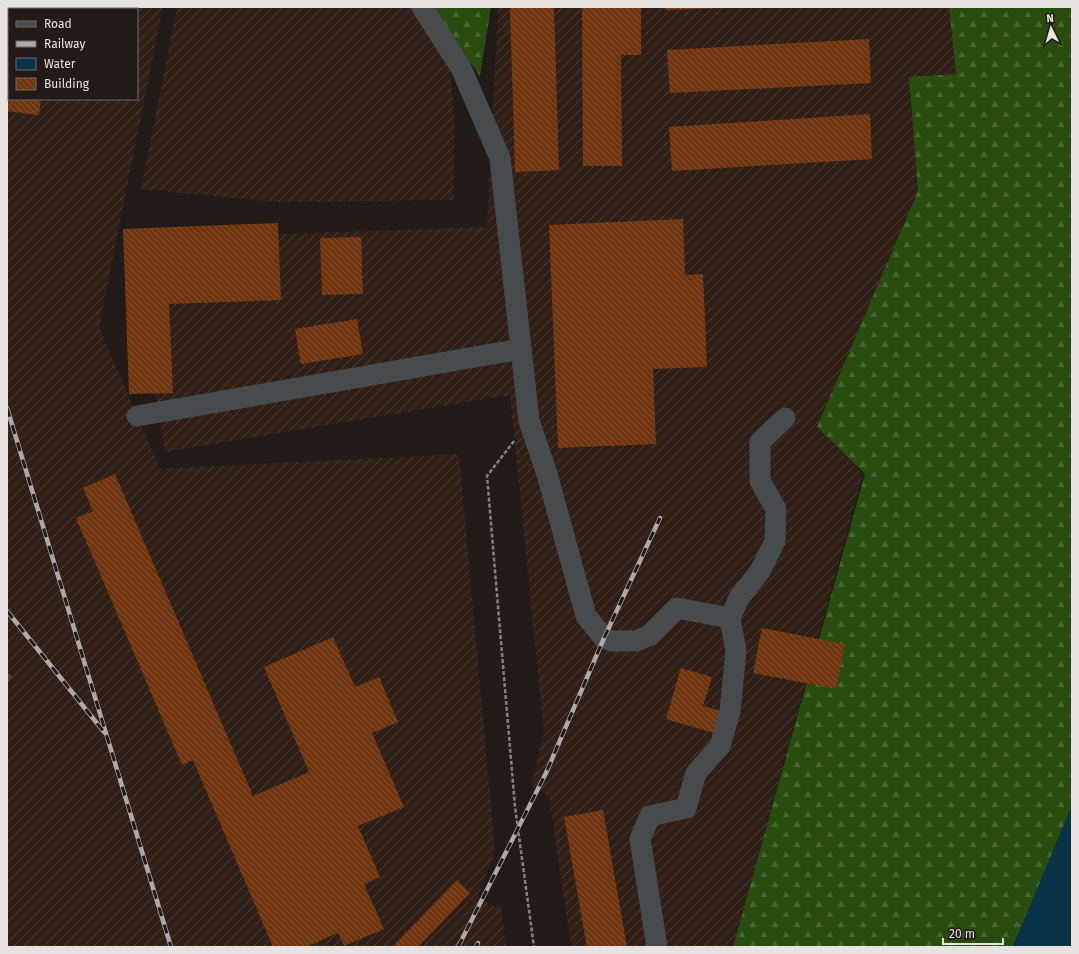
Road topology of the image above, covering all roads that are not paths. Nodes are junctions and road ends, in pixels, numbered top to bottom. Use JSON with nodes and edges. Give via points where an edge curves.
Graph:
{"nodes":[{"id":1,"x":422,"y":7,"type":"edge"},
{"id":2,"x":521,"y":349,"type":"junction"},
{"id":3,"x":137,"y":416,"type":"dead end"},
{"id":4,"x":785,"y":418,"type":"dead end"},
{"id":5,"x":730,"y":618,"type":"junction"},
{"id":6,"x":658,"y":947,"type":"edge"}],
"edges":[{"from":1,"to":2,"type":"street","via":[[461,68],[500,158]]},
{"from":2,"to":3,"type":"street"},
{"from":2,"to":5,"type":"street","via":[[529,422],[560,517],[586,616],[604,638],[612,641],[636,641],[650,635],[677,608]]},
{"from":4,"to":5,"type":"street","via":[[760,442],[760,481],[776,509],[775,541],[760,571],[739,598]]},
{"from":5,"to":6,"type":"street","via":[[736,651],[730,711],[720,746],[696,773],[686,808],[650,816],[640,839]]}]}
